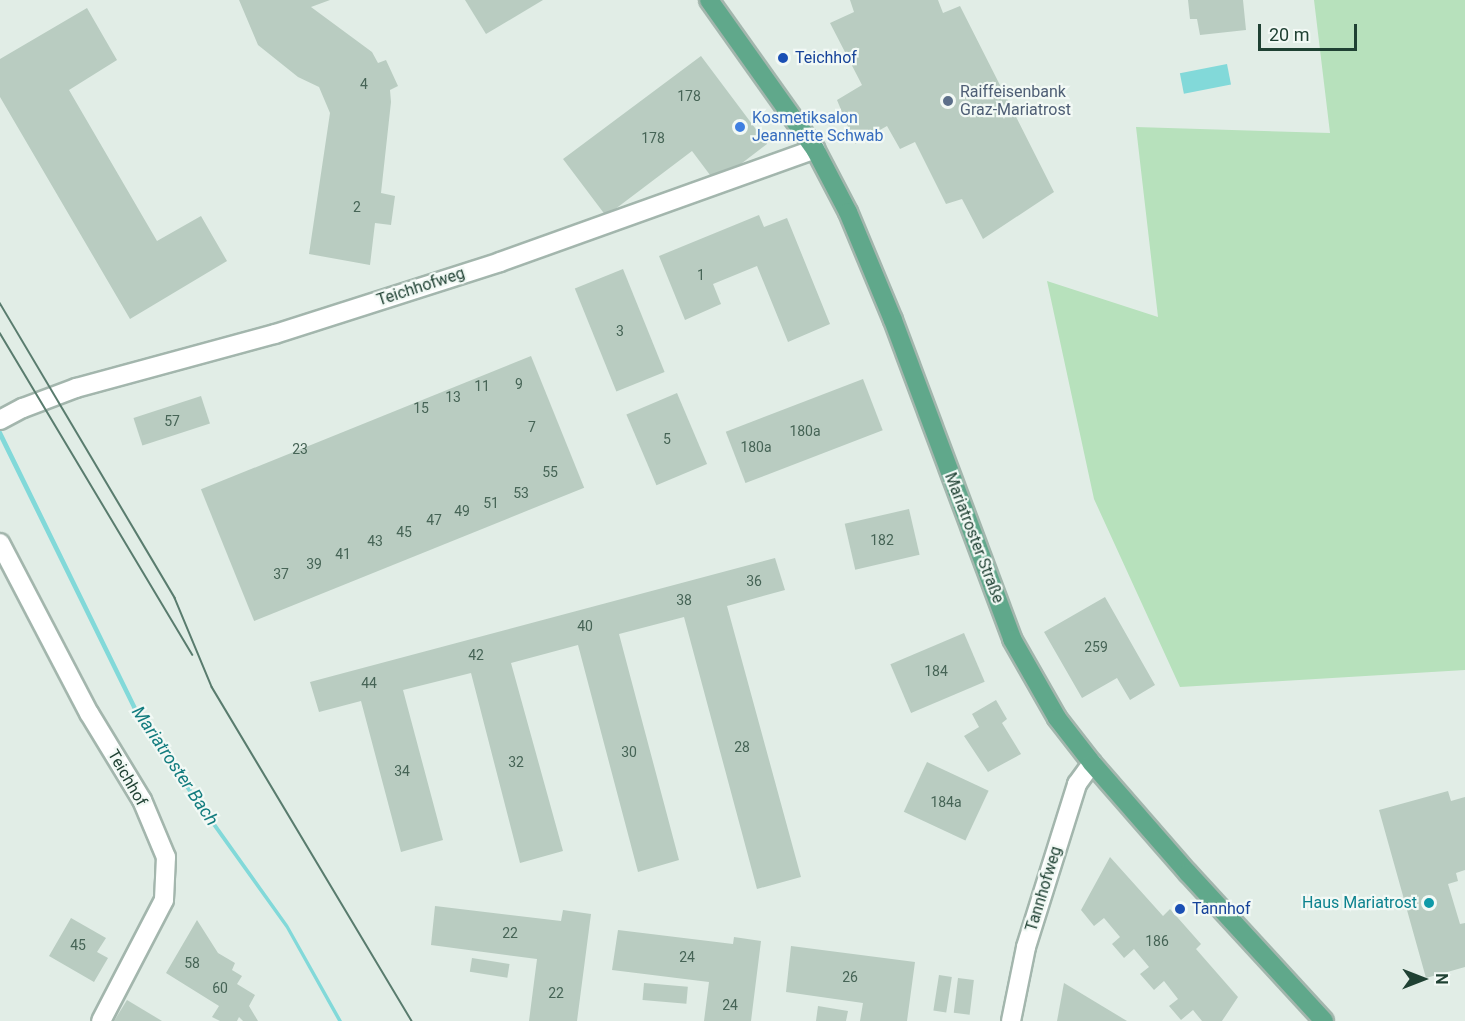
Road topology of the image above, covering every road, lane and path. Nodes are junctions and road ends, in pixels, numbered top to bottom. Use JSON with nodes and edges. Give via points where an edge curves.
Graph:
{"nodes":[{"id":1,"x":709,"y":0,"type":"edge"},
{"id":2,"x":814,"y":149,"type":"junction"},
{"id":3,"x":11,"y":415,"type":"edge"},
{"id":4,"x":0,"y":543,"type":"edge"},
{"id":5,"x":1092,"y":764,"type":"junction"},
{"id":6,"x":100,"y":1021,"type":"edge"},
{"id":7,"x":1011,"y":1021,"type":"edge"},
{"id":8,"x":1324,"y":1021,"type":"edge"}],
"edges":[{"from":1,"to":2,"type":"main road","name":"Mariatroster Straße"},
{"from":2,"to":3,"type":"street","name":"Teichhofweg","via":[[500,262],[275,334],[76,388]]},
{"from":2,"to":5,"type":"main road","name":"Mariatroster Straße","via":[[848,212],[893,320],[1012,639],[1057,718]]},
{"from":4,"to":6,"type":"street","name":"Teichhof","via":[[89,713],[142,800],[166,856],[164,900]]},
{"from":5,"to":7,"type":"street","name":"Tannhofweg","via":[[1073,795],[1026,947]]},
{"from":5,"to":8,"type":"main road","name":"Mariatroster Straße"}]}
